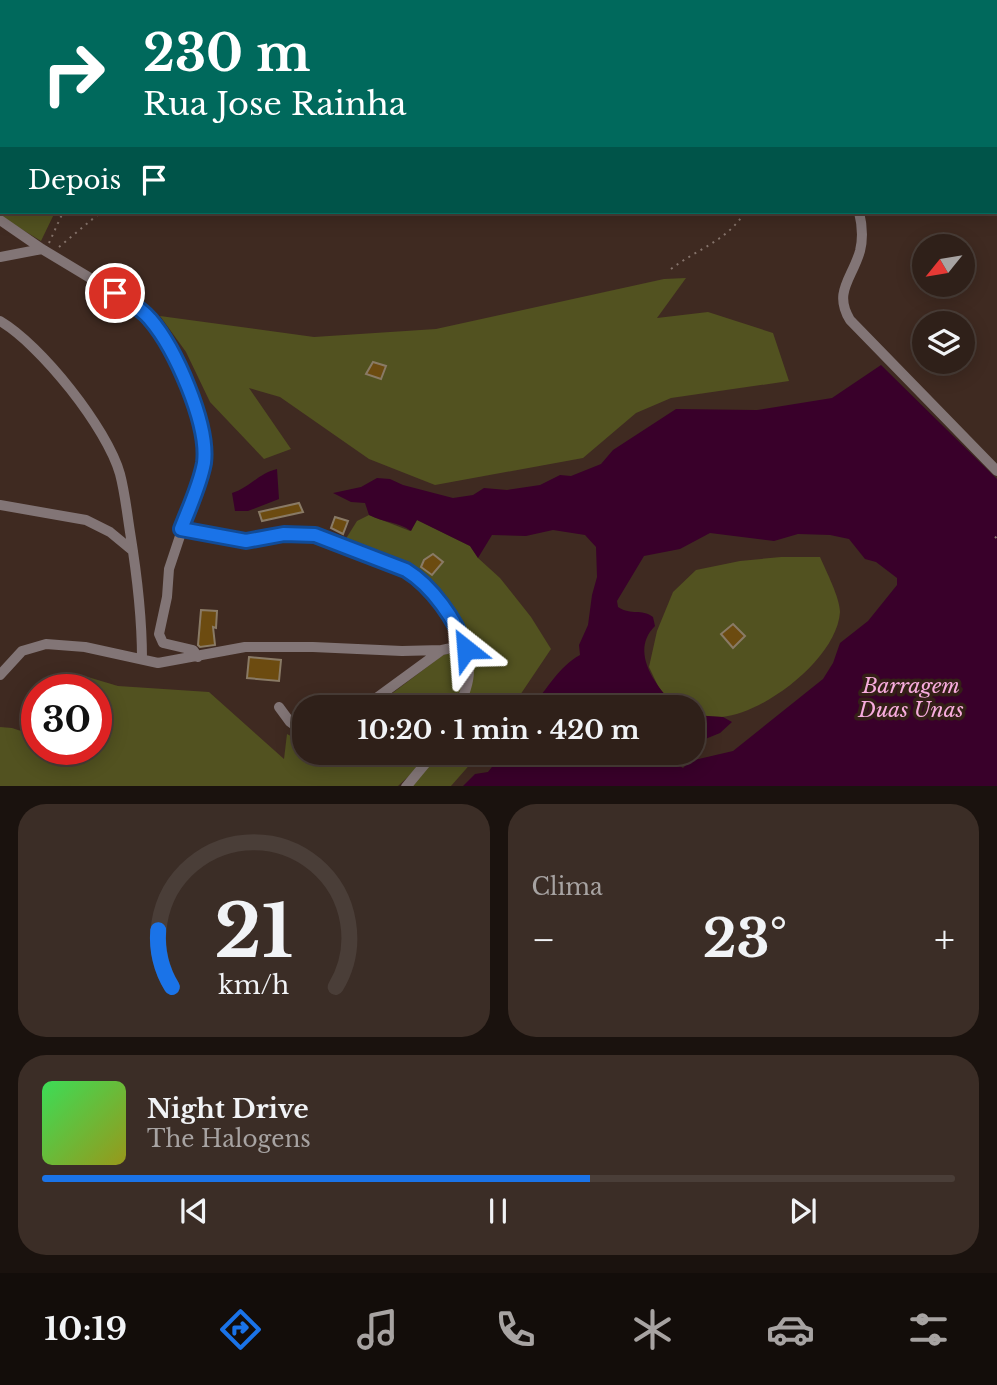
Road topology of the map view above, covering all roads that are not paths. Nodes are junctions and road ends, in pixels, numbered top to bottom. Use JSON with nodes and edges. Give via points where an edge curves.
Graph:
{"nodes":[{"id":1,"x":859,"y":214,"type":"edge"},
{"id":2,"x":0,"y":220,"type":"edge"},
{"id":3,"x":46,"y":251,"type":"junction"},
{"id":4,"x":0,"y":257,"type":"edge"},
{"id":5,"x":0,"y":321,"type":"edge"},
{"id":6,"x":997,"y":471,"type":"edge"},
{"id":7,"x":0,"y":505,"type":"edge"},
{"id":8,"x":181,"y":529,"type":"junction"},
{"id":9,"x":133,"y":551,"type":"junction"},
{"id":10,"x":465,"y":645,"type":"junction"},
{"id":11,"x":442,"y":650,"type":"junction"},
{"id":12,"x":198,"y":657,"type":"junction"},
{"id":13,"x":142,"y":659,"type":"junction"},
{"id":14,"x":0,"y":675,"type":"edge"},
{"id":15,"x":380,"y":695,"type":"edge"},
{"id":16,"x":465,"y":695,"type":"edge"},
{"id":17,"x":279,"y":707,"type":"dead end"},
{"id":18,"x":292,"y":724,"type":"edge"},
{"id":19,"x":424,"y":765,"type":"edge"},
{"id":20,"x":406,"y":786,"type":"edge"}],
"edges":[{"from":1,"to":6,"type":"street","via":[[861,248],[845,286],[844,311]]},
{"from":2,"to":3,"type":"street"},
{"from":3,"to":4,"type":"street"},
{"from":3,"to":8,"type":"street","via":[[150,319],[184,380],[199,415],[205,449],[201,475]]},
{"from":5,"to":9,"type":"street","via":[[26,340],[65,382],[105,442],[120,474]]},
{"from":7,"to":9,"type":"street","via":[[86,520]]},
{"from":8,"to":10,"type":"street","via":[[246,541],[284,534],[315,535],[406,570],[430,590]]},
{"from":8,"to":12,"type":"street","via":[[169,569],[159,634],[163,643],[192,650]]},
{"from":9,"to":13,"type":"street","via":[[141,604]]},
{"from":10,"to":11,"type":"street"},
{"from":10,"to":16,"type":"street","via":[[469,671]]},
{"from":11,"to":12,"type":"street","via":[[245,647]]},
{"from":11,"to":15,"type":"street"},
{"from":12,"to":13,"type":"street","via":[[158,663]]},
{"from":13,"to":14,"type":"street","via":[[70,645],[37,645],[17,655]]},
{"from":17,"to":18,"type":"street"},
{"from":19,"to":20,"type":"street"}]}
